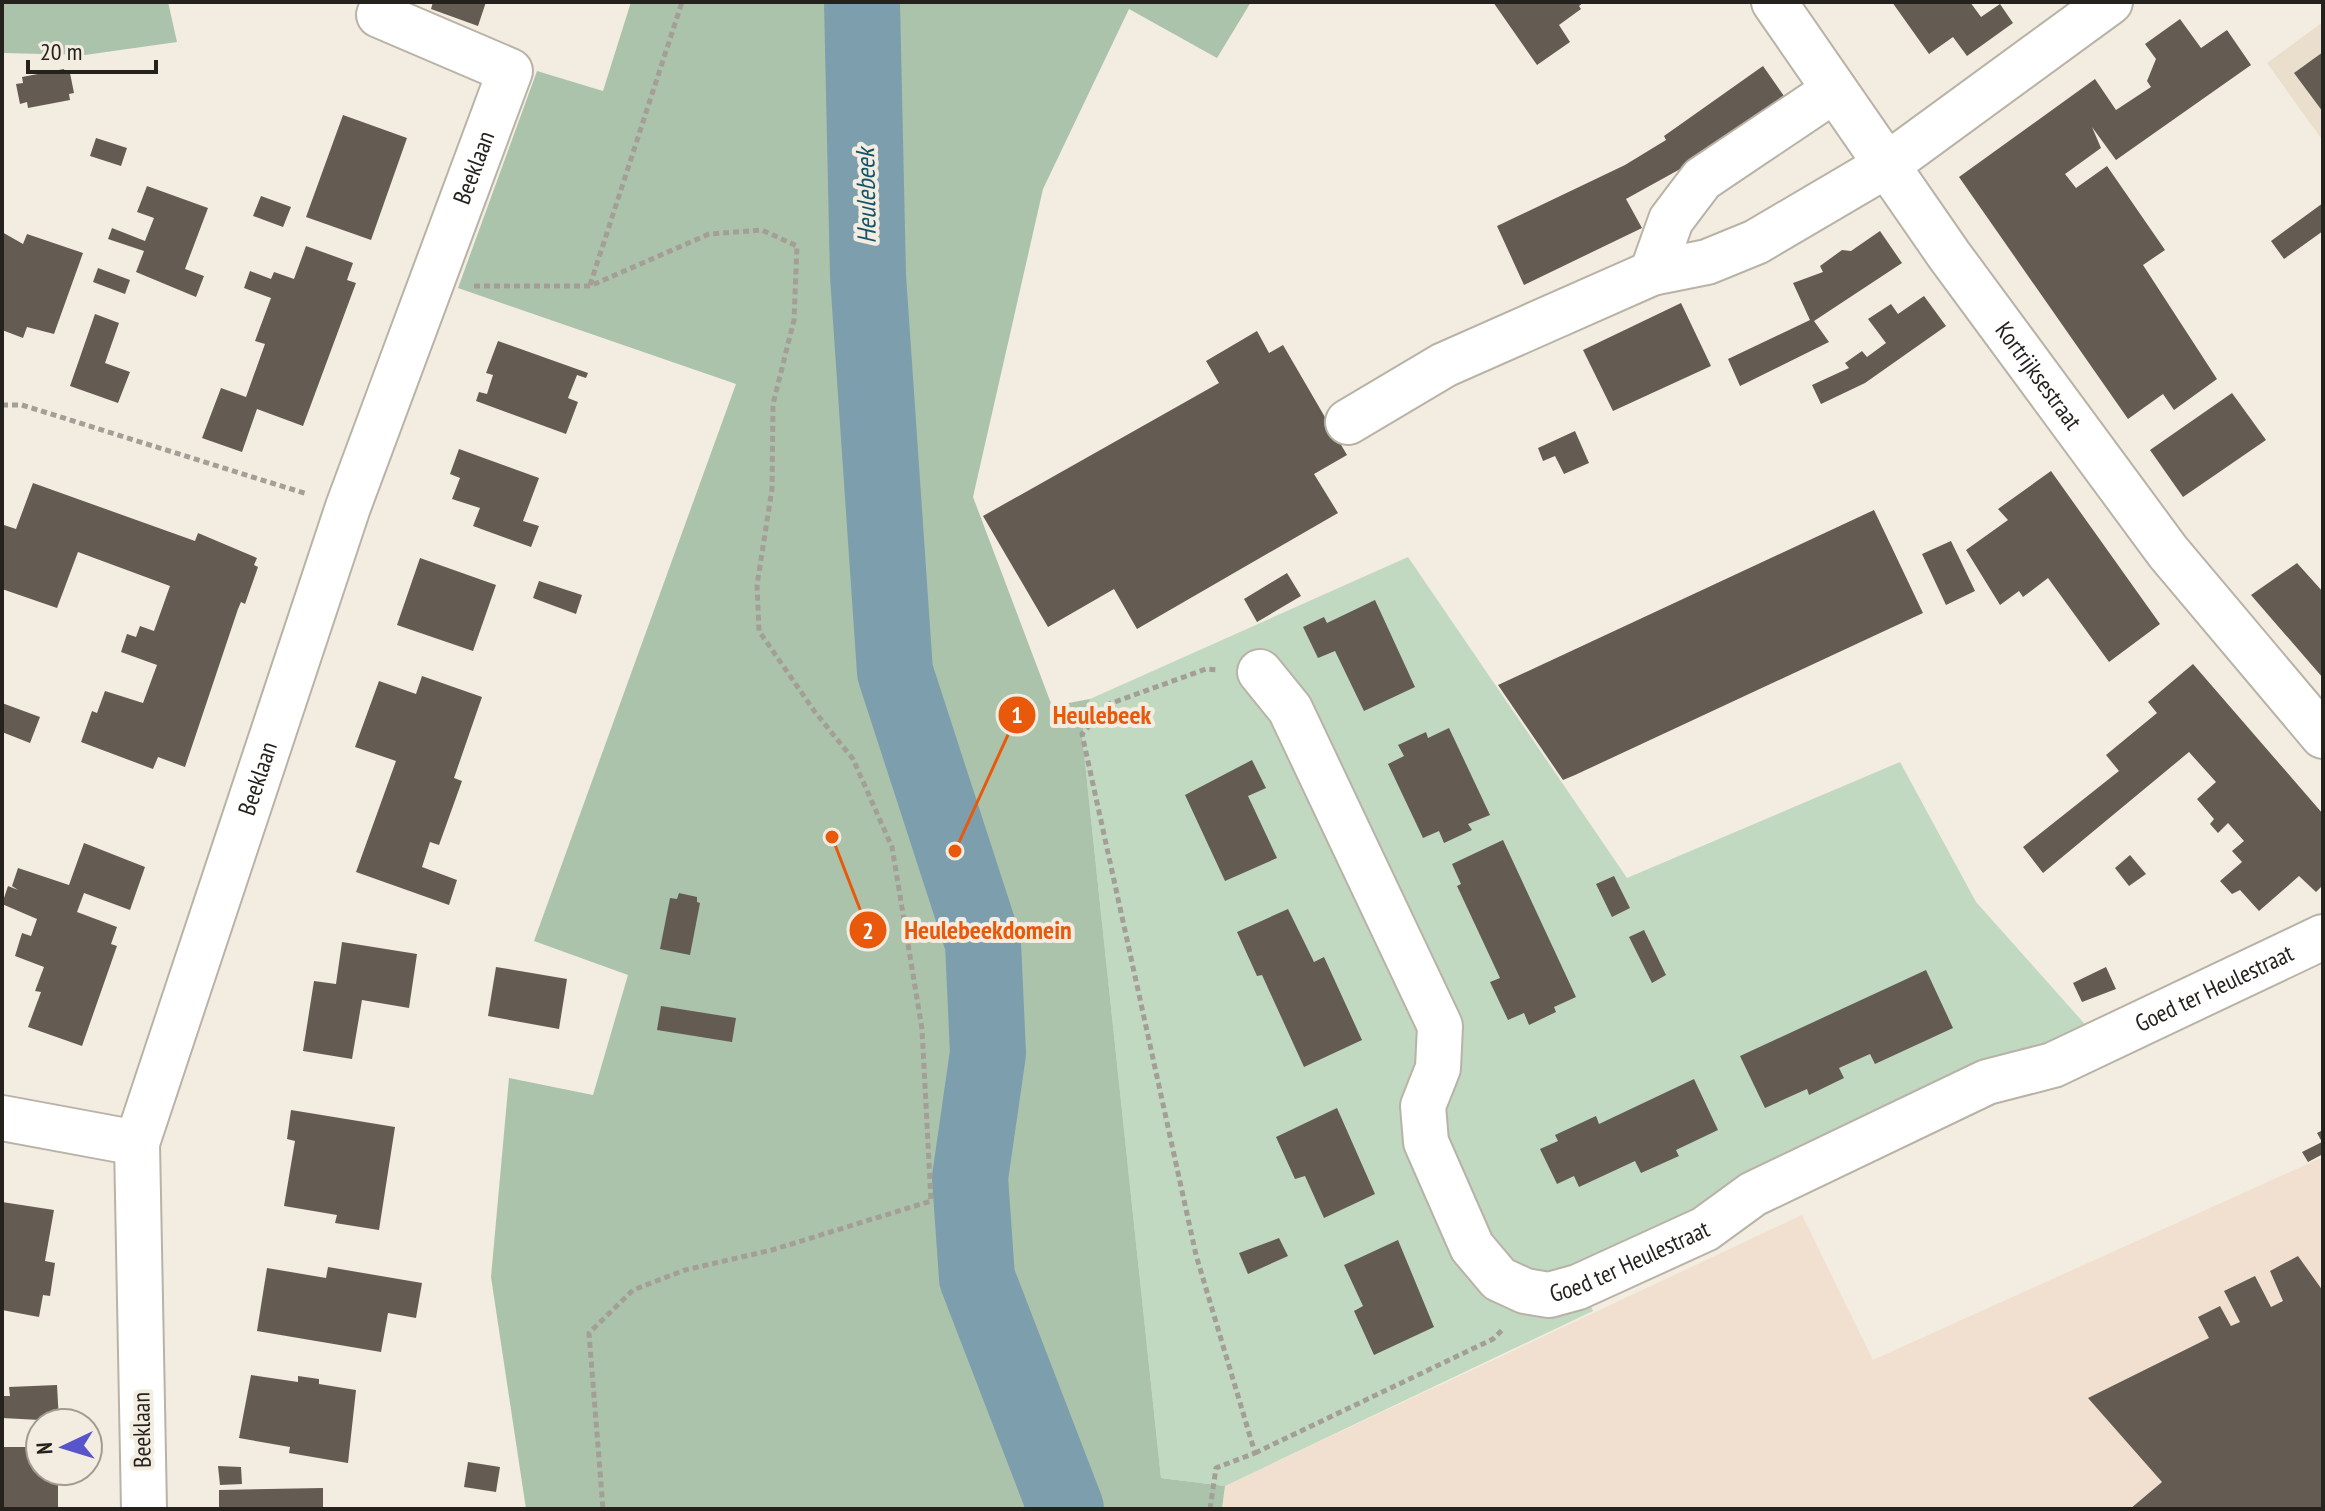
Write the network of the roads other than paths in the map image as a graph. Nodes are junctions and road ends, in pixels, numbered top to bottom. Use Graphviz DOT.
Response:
graph roads {
  1 [pos="384,2"];
  2 [pos="1774,2"];
  3 [pos="2110,2"];
  4 [pos="1833,91"];
  5 [pos="1887,165"];
  6 [pos="1652,273"];
  7 [pos="1348,422"];
  8 [pos="1260,672"];
  9 [pos="2323,736"];
  10 [pos="2323,937"];
  11 [pos="2,1118"];
  12 [pos="137,1143"];
  13 [pos="144,1509"];
  1 -- 12 [label="street, Beeklaan"];
  2 -- 4 [label="street, Kortrijksestraat"];
  3 -- 5 [label="street"];
  4 -- 5 [label="street, Kortrijksestraat"];
  4 -- 6 [label="street"];
  5 -- 6 [label="street"];
  5 -- 9 [label="street, Kortrijksestraat"];
  6 -- 7 [label="street"];
  8 -- 10 [label="street, Goed ter Heulestraat"];
  11 -- 12 [label="street"];
  12 -- 13 [label="street, Beeklaan"];
}
